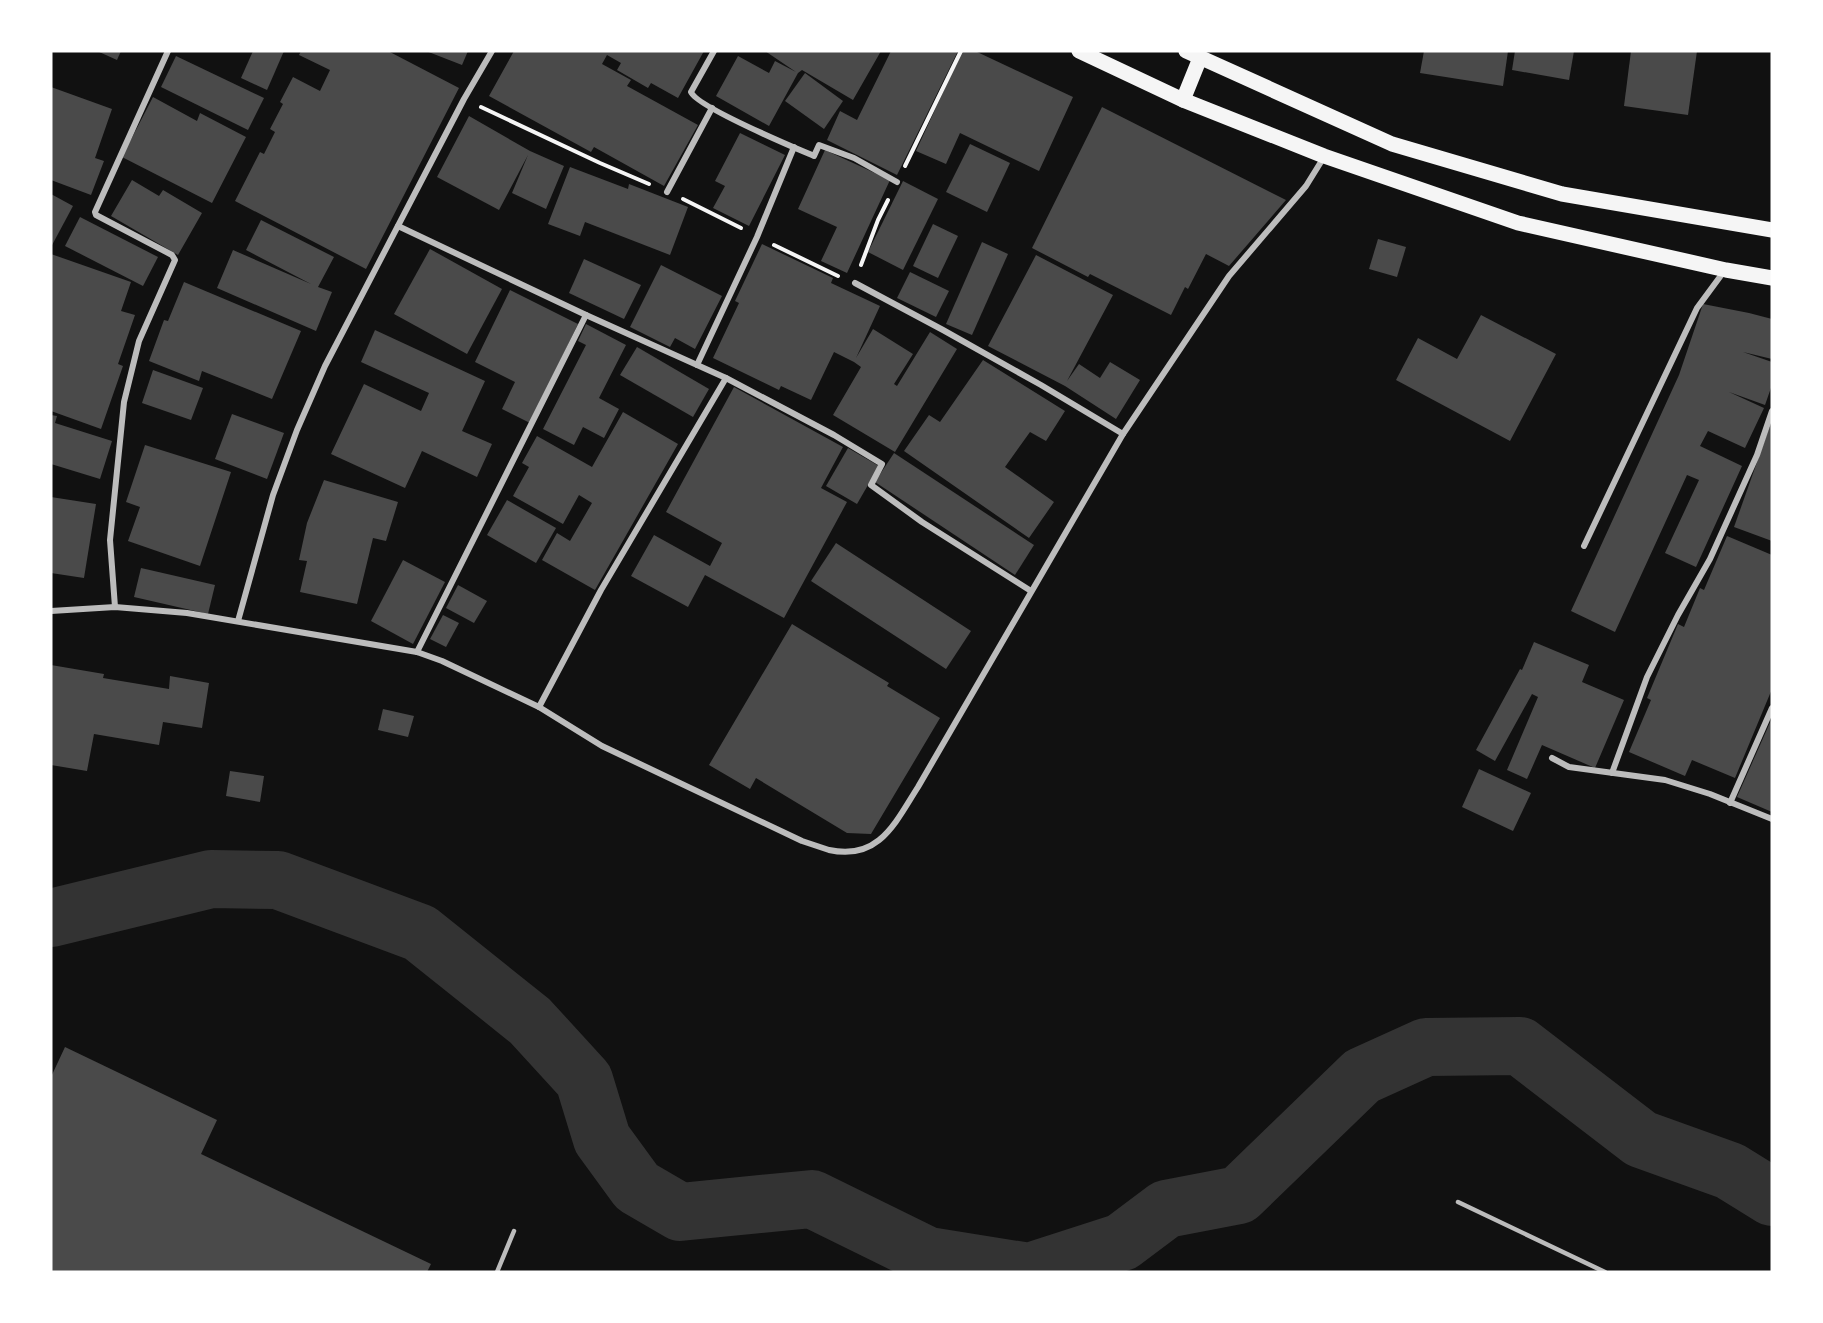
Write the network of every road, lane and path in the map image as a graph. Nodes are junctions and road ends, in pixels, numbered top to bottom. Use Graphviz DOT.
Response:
graph roads {
  1 [pos="168,51"];
  2 [pos="492,51"];
  3 [pos="714,51"];
  4 [pos="1080,51"];
  5 [pos="1186,51"];
  6 [pos="1200,58"];
  7 [pos="1183,100"];
  8 [pos="712,108"];
  9 [pos="794,147"];
  10 [pos="1324,156"];
  11 [pos="897,182"];
  12 [pos="667,192"];
  13 [pos="398,226"];
  14 [pos="1772,230"];
  15 [pos="1726,270"];
  16 [pos="1772,278"];
  17 [pos="855,283"];
  18 [pos="586,315"];
  19 [pos="697,365"];
  20 [pos="726,378"];
  21 [pos="1772,411"];
  22 [pos="1123,434"];
  23 [pos="1584,546"];
  24 [pos="1030,591"];
  25 [pos="115,607"];
  26 [pos="51,611"];
  27 [pos="238,621"];
  28 [pos="417,652"];
  29 [pos="538,707"];
  30 [pos="1772,708"];
  31 [pos="1552,758"];
  32 [pos="1612,773"];
  33 [pos="1730,803"];
  34 [pos="1772,819"];
  35 [pos="1458,1202"];
  36 [pos="514,1231"];
  37 [pos="497,1272"];
  38 [pos="1605,1272"];
  1 -- 25 [label="street"];
  2 -- 13 [label="street"];
  3 -- 8 [label="street"];
  4 -- 7 [label="main road"];
  5 -- 6 [label="main road"];
  6 -- 7 [label="main road"];
  6 -- 14 [label="main road"];
  7 -- 10 [label="main road"];
  8 -- 9 [label="street"];
  8 -- 12 [label="street"];
  9 -- 11 [label="street"];
  9 -- 19 [label="street"];
  10 -- 15 [label="main road"];
  10 -- 22 [label="street"];
  13 -- 18 [label="street"];
  13 -- 27 [label="street"];
  15 -- 16 [label="main road"];
  15 -- 23 [label="street"];
  17 -- 22 [label="street"];
  18 -- 19 [label="street"];
  18 -- 28 [label="street"];
  19 -- 20 [label="street"];
  20 -- 24 [label="street"];
  20 -- 29 [label="street"];
  21 -- 32 [label="street"];
  22 -- 24 [label="street"];
  24 -- 29 [label="street"];
  25 -- 26 [label="street"];
  25 -- 27 [label="street"];
  27 -- 28 [label="street"];
  28 -- 29 [label="street"];
  30 -- 33 [label="street"];
  31 -- 32 [label="street"];
  32 -- 33 [label="street"];
  33 -- 34 [label="street"];
  35 -- 38 [label="lane"];
  36 -- 37 [label="lane"];
}
